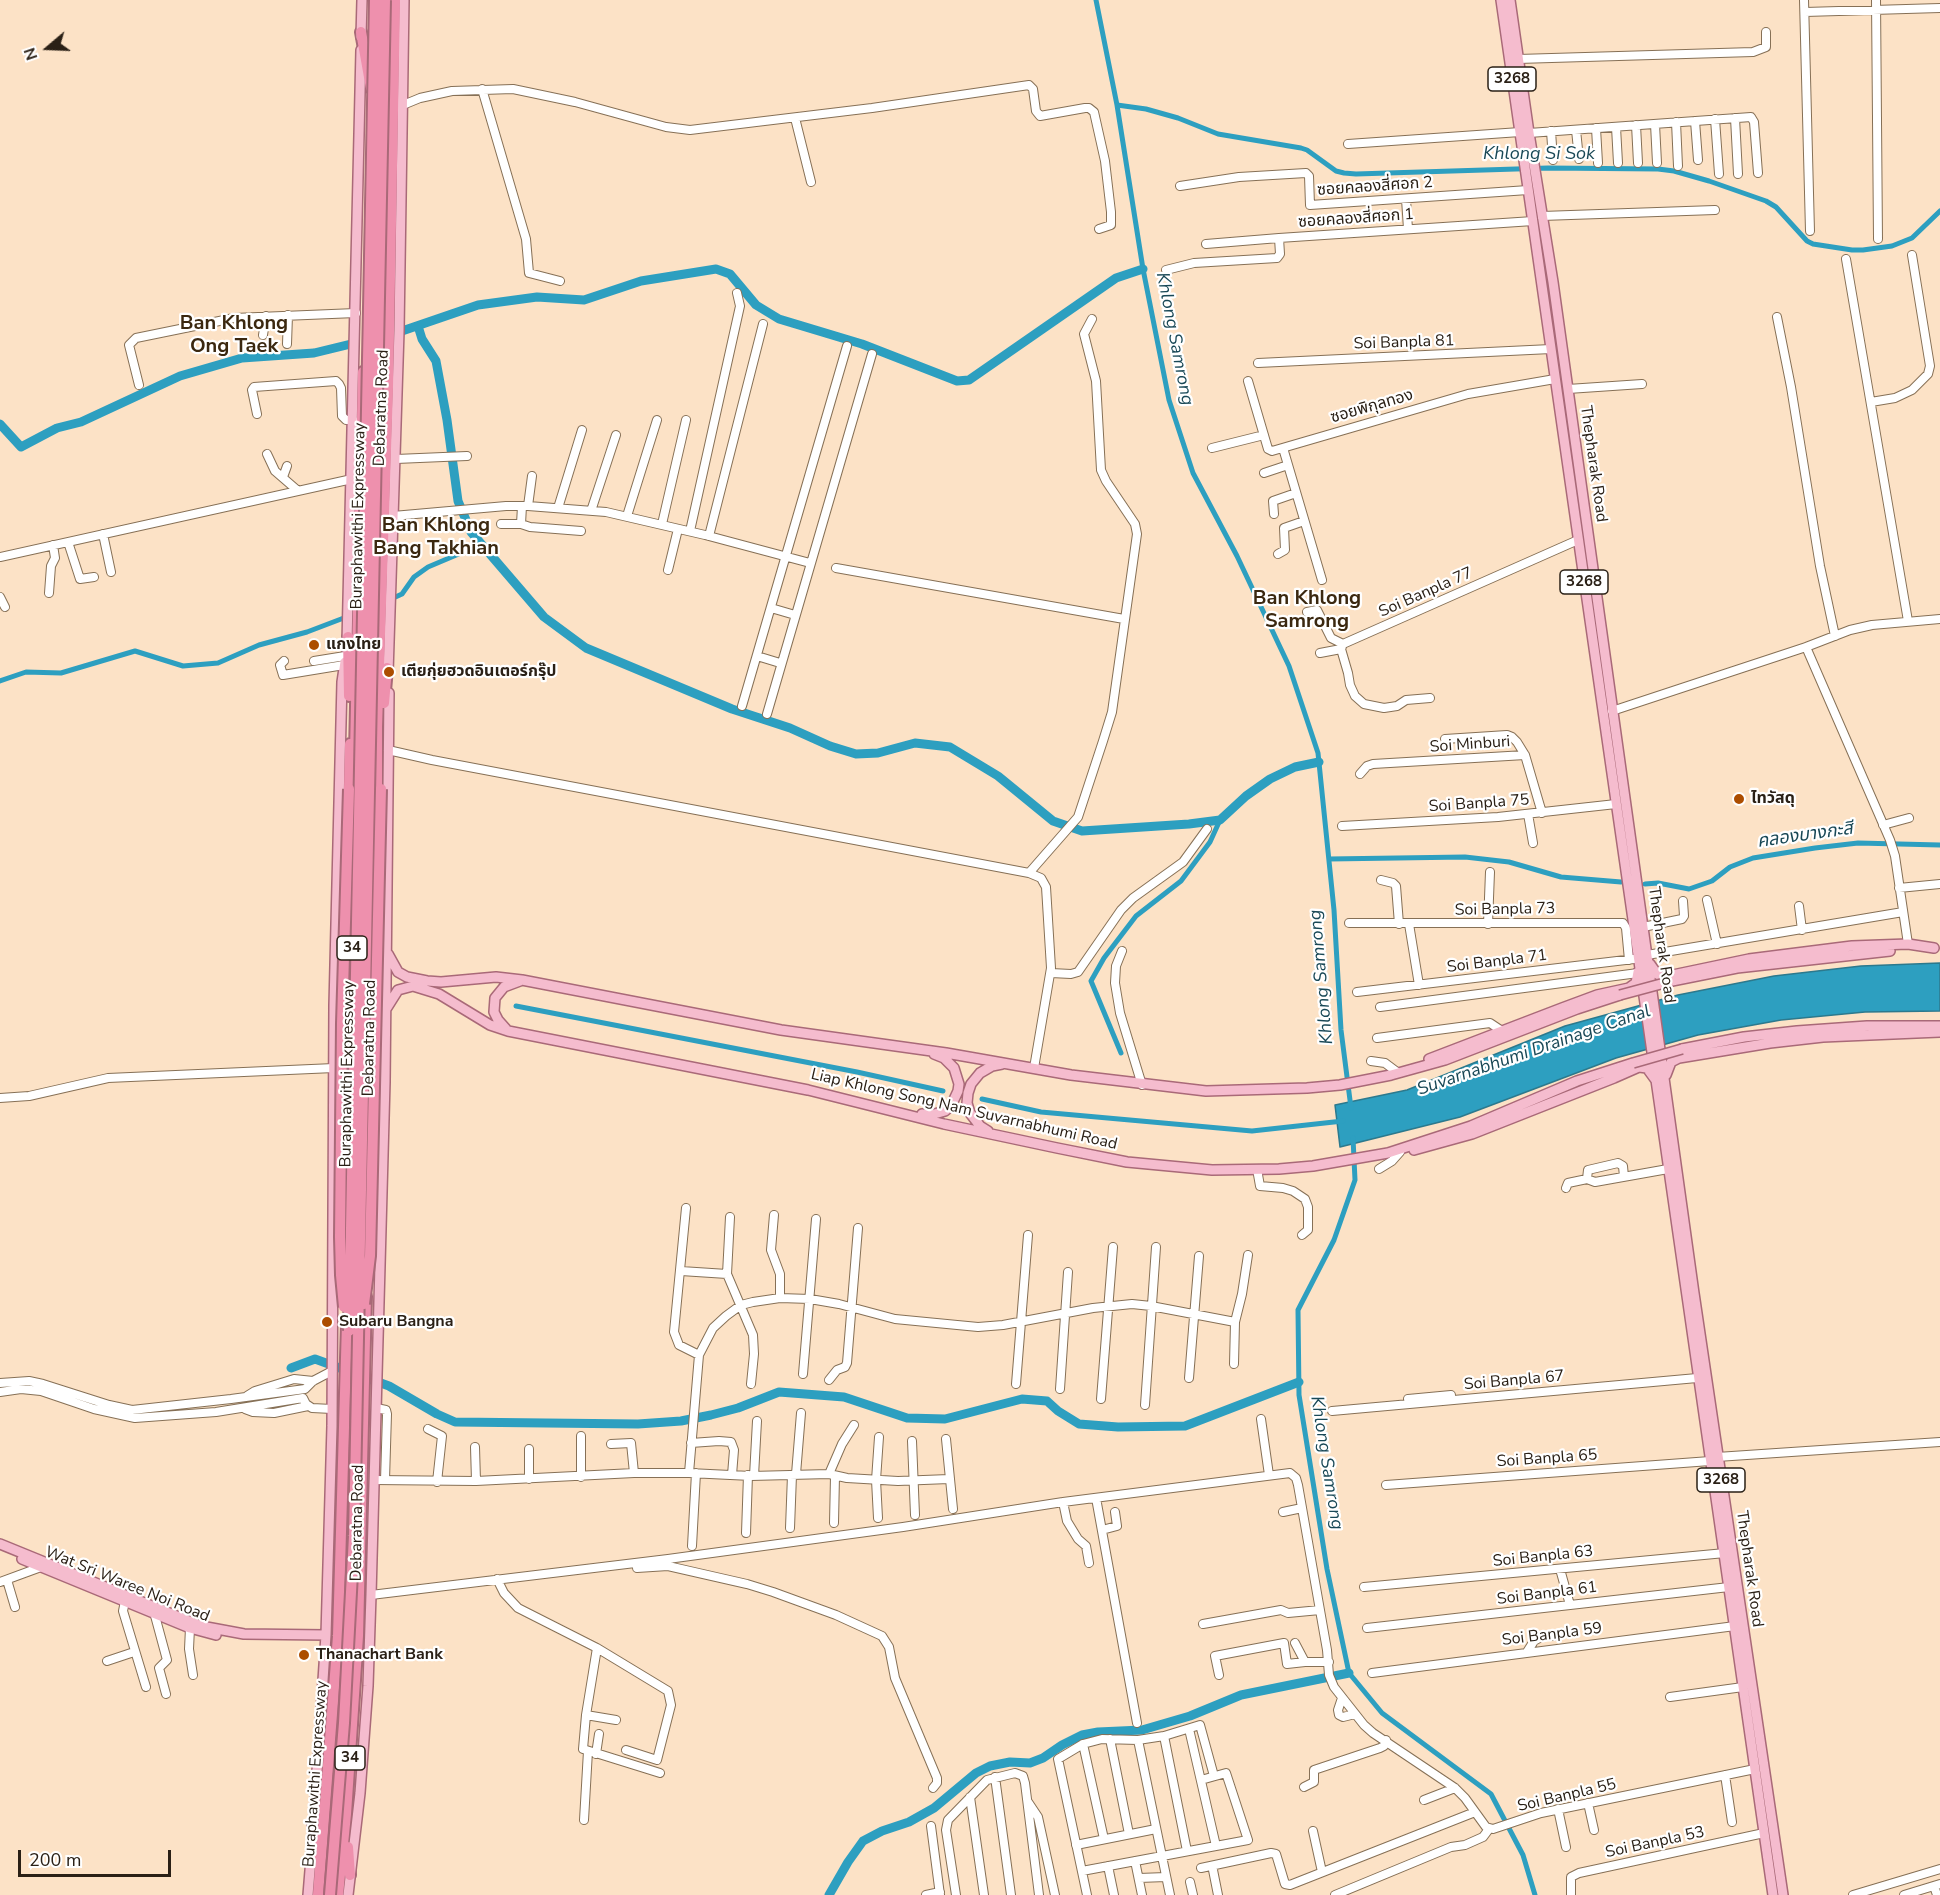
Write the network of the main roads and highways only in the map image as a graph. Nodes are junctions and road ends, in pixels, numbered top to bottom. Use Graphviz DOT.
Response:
graph roads {
  1 [pos="362,0"];
  2 [pos="373,0"];
  3 [pos="385,0"];
  4 [pos="395,0"];
  5 [pos="403,0"];
  6 [pos="1501,0"];
  7 [pos="1510,0"];
  8 [pos="361,32"];
  9 [pos="393,57"];
  10 [pos="370,89"];
  11 [pos="1524,133"];
  12 [pos="1537,219"];
  13 [pos="1577,496"];
  14 [pos="348,637"];
  15 [pos="387,668"];
  16 [pos="1937,949"];
  17 [pos="381,953"];
  18 [pos="352,954"];
  19 [pos="1640,962"];
  20 [pos="522,980"];
  21 [pos="385,1011"];
  22 [pos="1940,1026"];
  23 [pos="508,1031"];
  24 [pos="1940,1032"];
  25 [pos="924,1050"];
  26 [pos="1012,1063"];
  27 [pos="1391,1074"];
  28 [pos="1661,1080"];
  29 [pos="888,1109"];
  30 [pos="998,1136"];
  31 [pos="1393,1152"];
  32 [pos="347,1234"];
  33 [pos="333,1251"];
  34 [pos="353,1331"];
  35 [pos="1714,1459"];
  36 [pos="0,1544"];
  37 [pos="0,1550"];
  38 [pos="1733,1586"];
  39 [pos="244,1634"];
  40 [pos="326,1635"];
  41 [pos="346,1814"];
  42 [pos="313,1826"];
  43 [pos="350,1875"];
  44 [pos="320,1883"];
  45 [pos="1770,1894"];
  46 [pos="308,1895"];
  47 [pos="320,1895"];
  48 [pos="330,1895"];
  49 [pos="338,1895"];
  50 [pos="348,1895"];
  51 [pos="1783,1895"];
  1 -- 8 [label="main road, Debaratna Road / 34"];
  2 -- 10 [label="highway, Debaratna Road / 34"];
  2 -- 34 [label="highway, Buraphawithi Expressway, bridge"];
  3 -- 34 [label="highway, Buraphawithi Expressway, bridge"];
  4 -- 9 [label="highway, Debaratna Road / 34"];
  5 -- 9 [label="highway"];
  5 -- 15 [label="main road, Debaratna Road / 34"];
  6 -- 11 [label="main road, Thepharak Road / 3268"];
  7 -- 11 [label="main road, Thepharak Road / 3268"];
  8 -- 10 [label="highway"];
  8 -- 14 [label="main road, Debaratna Road / 34"];
  9 -- 17 [label="highway, Debaratna Road / 34"];
  10 -- 18 [label="highway, Debaratna Road / 34"];
  11 -- 12 [label="main road, Thepharak Road / 3268"];
  12 -- 13 [label="main road, Thepharak Road / 3268"];
  12 -- 13 [label="main road, Thepharak Road / 3268"];
  13 -- 19 [label="main road, Thepharak Road / 3268"];
  13 -- 19 [label="main road, Thepharak Road / 3268"];
  14 -- 33 [label="main road, Debaratna Road / 34"];
  14 -- 34 [label="highway, bridge"];
  15 -- 17 [label="main road, Debaratna Road / 34"];
  15 -- 34 [label="highway, bridge"];
  16 -- 19 [label="main road"];
  16 -- 27 [label="main road, bridge"];
  17 -- 18 [label="highway"];
  17 -- 20 [label="main road"];
  17 -- 21 [label="main road, Debaratna Road / 34"];
  17 -- 41 [label="highway, Debaratna Road / 34"];
  18 -- 32 [label="highway, Debaratna Road / 34"];
  19 -- 27 [label="main road"];
  19 -- 28 [label="main road, Thepharak Road / 3268, bridge"];
  20 -- 23 [label="main road"];
  20 -- 25 [label="main road"];
  21 -- 23 [label="main road, Liap Khlong Song Nam Suvarnabhumi Road"];
  21 -- 43 [label="main road, Debaratna Road / 34"];
  22 -- 31 [label="main road, Liap Khlong Song Nam Suvarnabhumi Road, bridge"];
  23 -- 29 [label="main road, Liap Khlong Song Nam Suvarnabhumi Road"];
  24 -- 28 [label="main road"];
  25 -- 26 [label="main road"];
  25 -- 29 [label="main road"];
  26 -- 27 [label="main road"];
  26 -- 30 [label="main road"];
  28 -- 31 [label="main road"];
  28 -- 35 [label="main road, Thepharak Road / 3268"];
  28 -- 35 [label="main road, Thepharak Road / 3268"];
  29 -- 30 [label="main road, Liap Khlong Song Nam Suvarnabhumi Road"];
  30 -- 31 [label="main road, Liap Khlong Song Nam Suvarnabhumi Road"];
  32 -- 33 [label="main road"];
  32 -- 44 [label="highway, Debaratna Road / 34"];
  33 -- 40 [label="main road, Debaratna Road / 34"];
  34 -- 47 [label="highway, Buraphawithi Expressway"];
  34 -- 48 [label="highway, Buraphawithi Expressway, bridge"];
  35 -- 38 [label="main road, Thepharak Road / 3268"];
  35 -- 38 [label="main road, Thepharak Road / 3268"];
  36 -- 39 [label="main road, Wat Sri Waree Noi Road"];
  37 -- 39 [label="main road, Wat Sri Waree Noi Road"];
  38 -- 45 [label="main road, Thepharak Road / 3268"];
  38 -- 51 [label="main road, Thepharak Road / 3268"];
  39 -- 40 [label="main road, Wat Sri Waree Noi Road"];
  40 -- 42 [label="main road, Debaratna Road / 34"];
  41 -- 43 [label="highway"];
  41 -- 49 [label="highway, Debaratna Road / 34"];
  42 -- 44 [label="highway"];
  42 -- 46 [label="main road, Debaratna Road / 34"];
  43 -- 50 [label="main road, Debaratna Road / 34"];
  44 -- 47 [label="highway, Debaratna Road / 34"];
}
